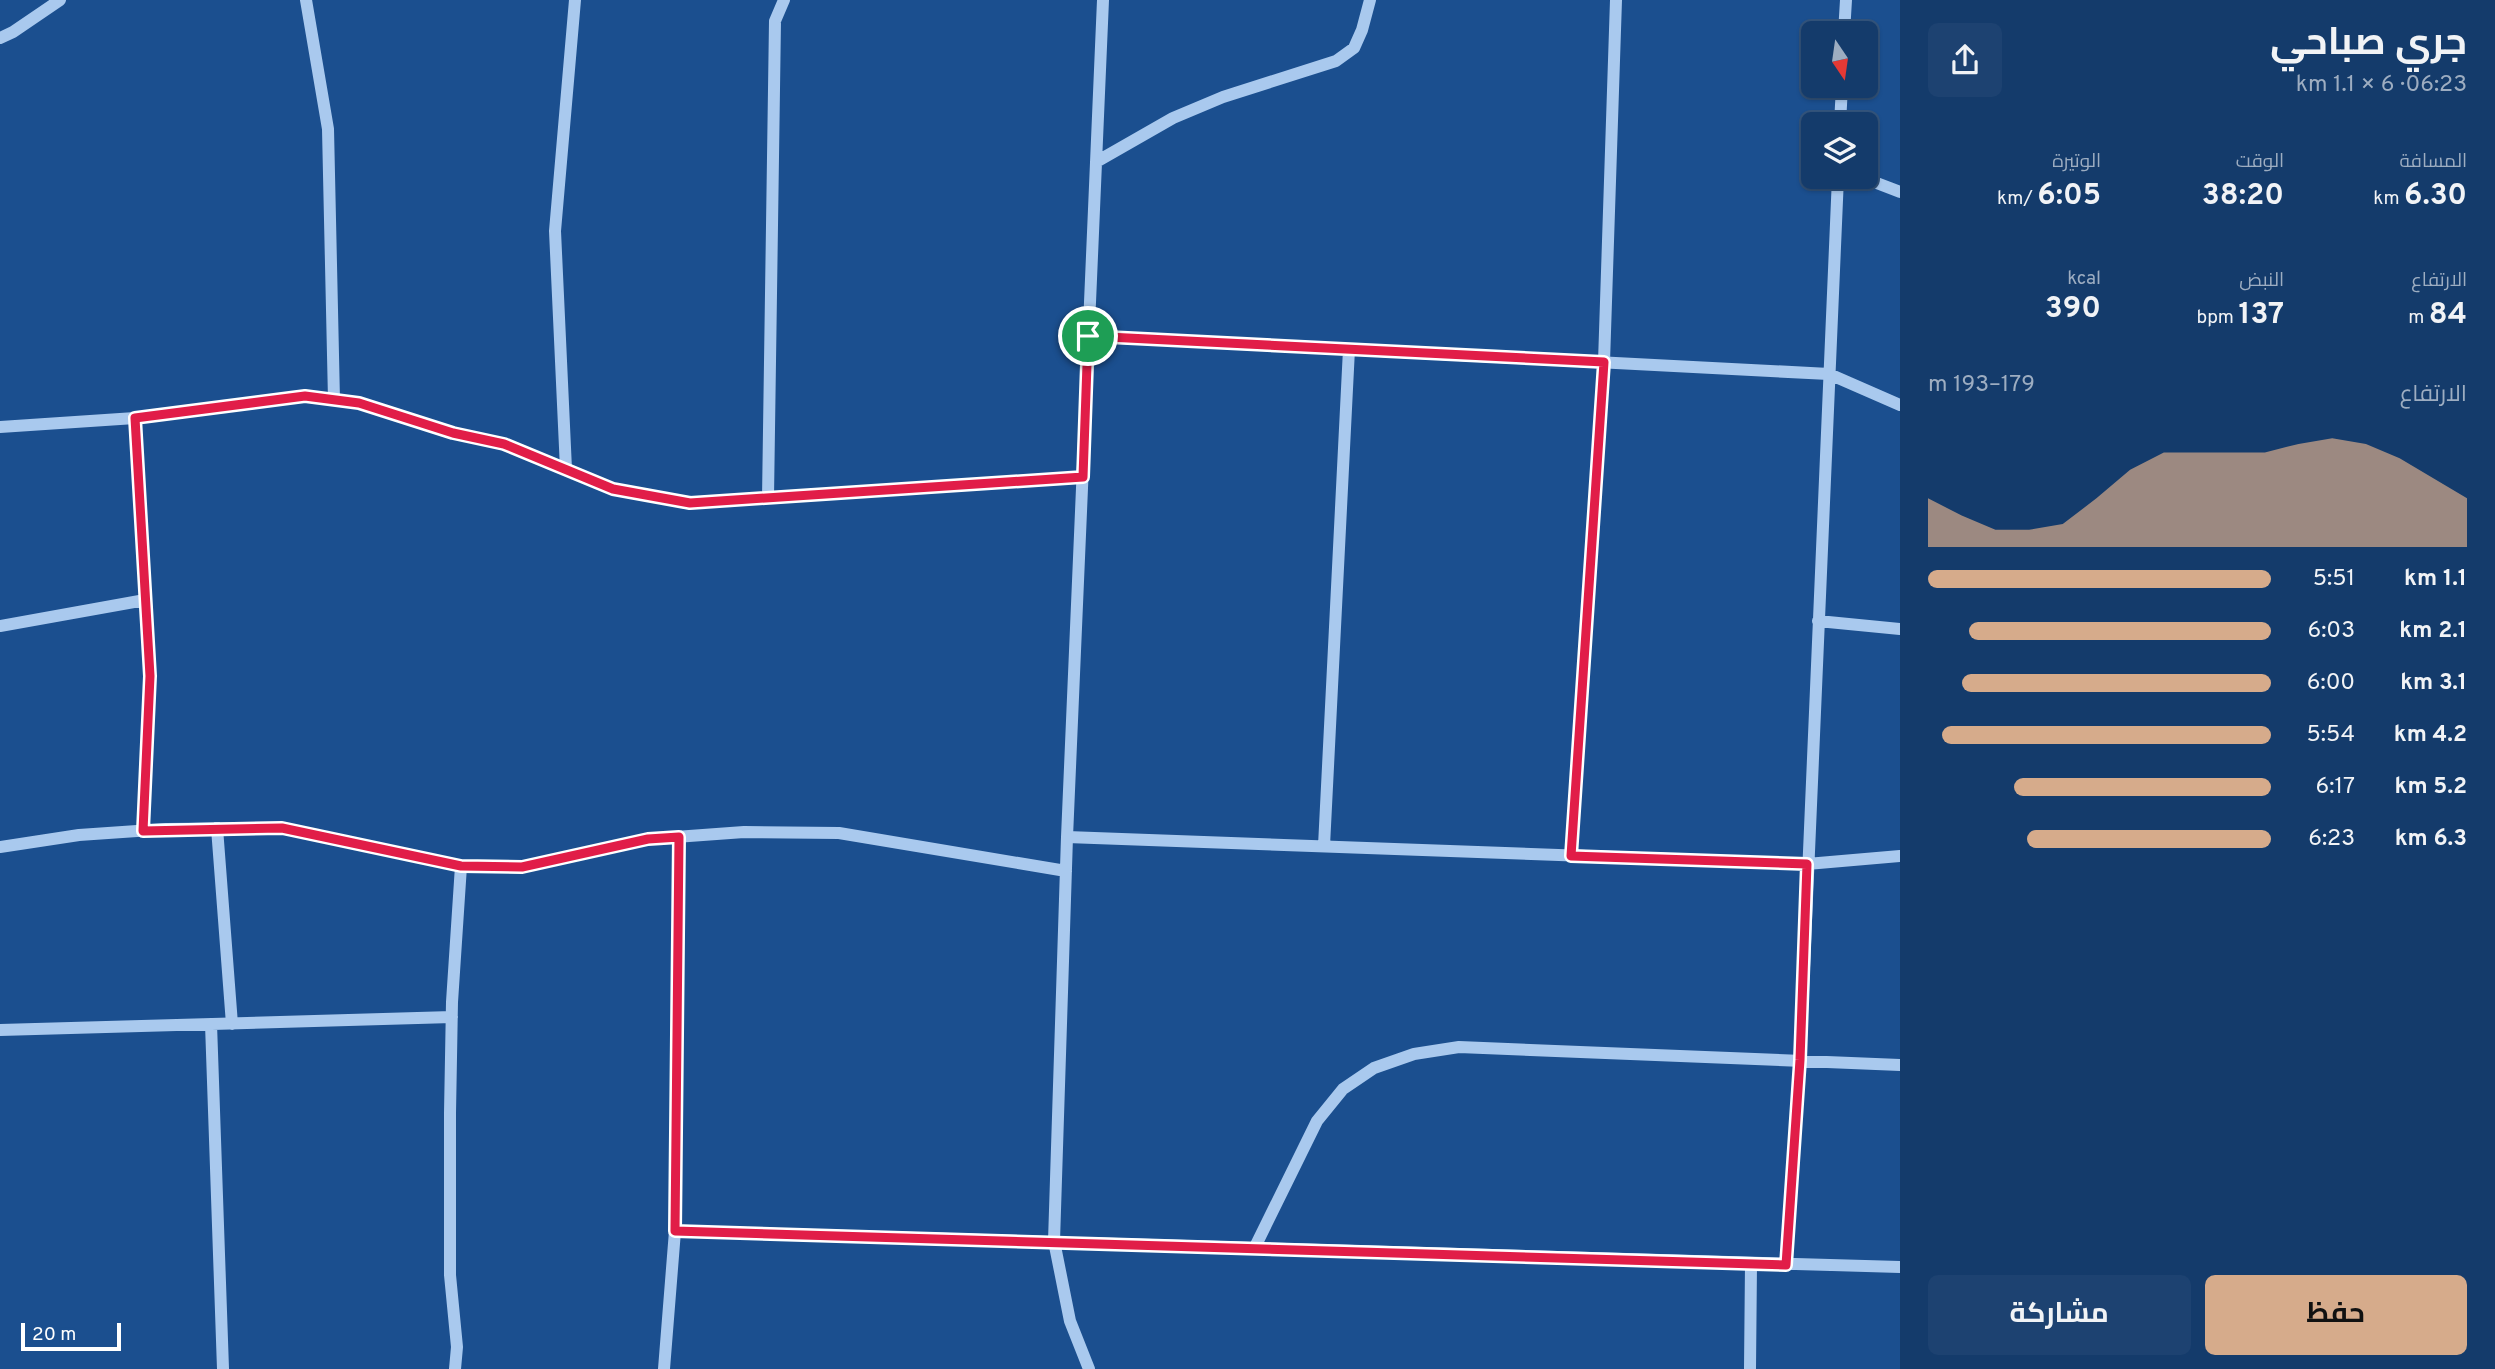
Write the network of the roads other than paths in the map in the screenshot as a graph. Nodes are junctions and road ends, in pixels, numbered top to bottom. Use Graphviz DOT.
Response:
graph roads {
  1 [pos="61,0"];
  2 [pos="306,0"];
  3 [pos="575,0"];
  4 [pos="783,0"];
  5 [pos="1103,0"];
  6 [pos="1370,0"];
  7 [pos="1616,0"];
  8 [pos="1846,0"];
  9 [pos="1845,21"];
  10 [pos="0,38"];
  11 [pos="1096,162"];
  12 [pos="1878,184"];
  13 [pos="1837,189"];
  14 [pos="1900,192"];
  15 [pos="1088,336"];
  16 [pos="1349,349"];
  17 [pos="1604,362"];
  18 [pos="1829,374"];
  19 [pos="334,400"];
  20 [pos="1900,405"];
  21 [pos="135,418"];
  22 [pos="0,426"];
  23 [pos="566,469"];
  24 [pos="1083,477"];
  25 [pos="768,498"];
  26 [pos="145,600"];
  27 [pos="1818,621"];
  28 [pos="0,626"];
  29 [pos="1900,629"];
  30 [pos="218,828"];
  31 [pos="143,831"];
  32 [pos="679,837"];
  33 [pos="1067,837"];
  34 [pos="1324,846"];
  35 [pos="0,847"];
  36 [pos="1571,856"];
  37 [pos="1900,856"];
  38 [pos="1807,864"];
  39 [pos="461,866"];
  40 [pos="1066,870"];
  41 [pos="452,1017"];
  42 [pos="211,1024"];
  43 [pos="232,1024"];
  44 [pos="0,1030"];
  45 [pos="1800,1060"];
  46 [pos="1900,1065"];
  47 [pos="675,1231"];
  48 [pos="1054,1241"];
  49 [pos="1255,1247"];
  50 [pos="1751,1264"];
  51 [pos="1786,1265"];
  52 [pos="1900,1267"];
  53 [pos="223,1369"];
  54 [pos="455,1369"];
  55 [pos="664,1369"];
  56 [pos="1089,1369"];
  57 [pos="1751,1369"];
  1 -- 10 [label="street"];
  2 -- 19 [label="street"];
  3 -- 23 [label="street"];
  4 -- 25 [label="street"];
  5 -- 11 [label="street"];
  6 -- 11 [label="street"];
  7 -- 17 [label="street"];
  8 -- 9 [label="street"];
  11 -- 15 [label="street"];
  12 -- 14 [label="street"];
  13 -- 18 [label="street"];
  15 -- 16 [label="street"];
  15 -- 24 [label="street"];
  16 -- 17 [label="street"];
  16 -- 34 [label="street"];
  17 -- 18 [label="street"];
  17 -- 36 [label="street"];
  18 -- 20 [label="street"];
  18 -- 27 [label="street"];
  19 -- 21 [label="street"];
  19 -- 23 [label="street"];
  21 -- 22 [label="street"];
  21 -- 26 [label="street"];
  23 -- 25 [label="street"];
  24 -- 25 [label="street"];
  24 -- 33 [label="street"];
  26 -- 28 [label="street"];
  26 -- 31 [label="street"];
  27 -- 29 [label="street"];
  27 -- 38 [label="street"];
  30 -- 31 [label="street"];
  30 -- 39 [label="street"];
  30 -- 43 [label="street"];
  31 -- 35 [label="street"];
  32 -- 39 [label="street"];
  32 -- 40 [label="street"];
  32 -- 47 [label="street"];
  33 -- 34 [label="street"];
  33 -- 40 [label="street"];
  34 -- 36 [label="street"];
  36 -- 38 [label="street"];
  37 -- 38 [label="street"];
  38 -- 45 [label="street"];
  39 -- 41 [label="street"];
  40 -- 48 [label="street"];
  41 -- 43 [label="street"];
  41 -- 54 [label="street"];
  42 -- 43 [label="street"];
  42 -- 44 [label="street"];
  42 -- 53 [label="street"];
  45 -- 46 [label="street"];
  45 -- 49 [label="street"];
  45 -- 51 [label="street"];
  47 -- 48 [label="street"];
  47 -- 55 [label="street"];
  48 -- 49 [label="street"];
  48 -- 56 [label="street"];
  49 -- 50 [label="street"];
  50 -- 51 [label="street"];
  50 -- 57 [label="street"];
  51 -- 52 [label="street"];
}
